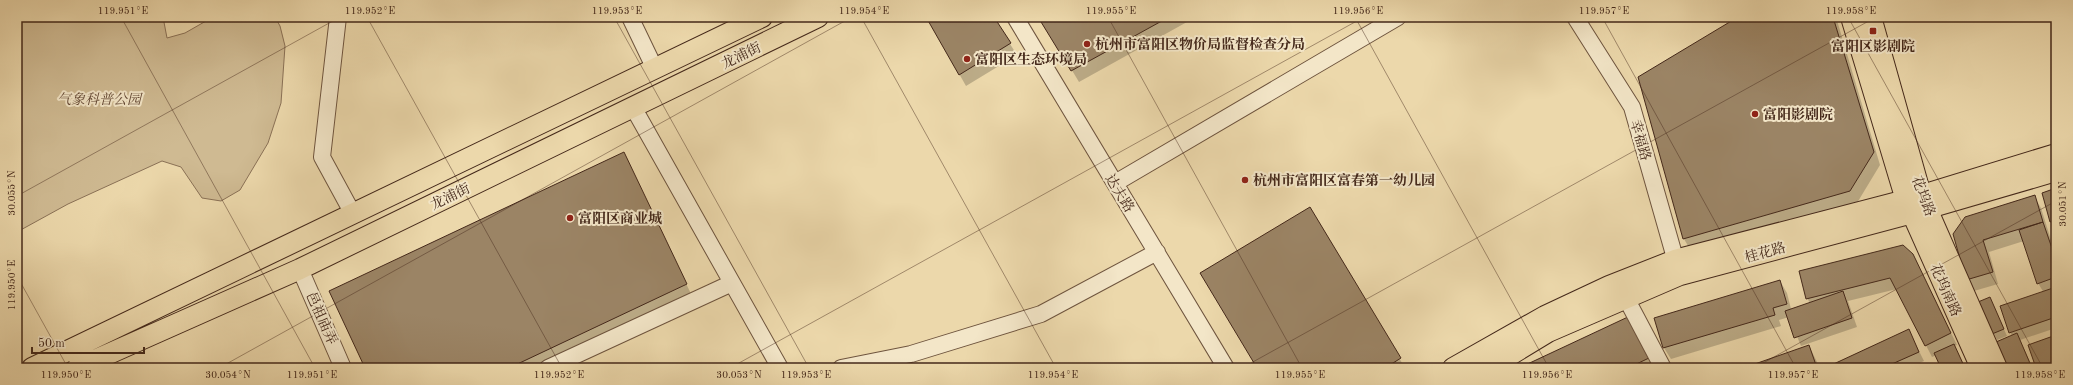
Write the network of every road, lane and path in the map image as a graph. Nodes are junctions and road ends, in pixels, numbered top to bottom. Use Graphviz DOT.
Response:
graph roads {
  1 [pos="338,17"];
  2 [pos="630,17"];
  3 [pos="762,17"];
  4 [pos="818,17"];
  5 [pos="1014,17"];
  6 [pos="1027,17"];
  7 [pos="1398,17"];
  8 [pos="1575,17"];
  9 [pos="1852,17"];
  10 [pos="1871,17"];
  11 [pos="654,69"];
  12 [pos="633,107"];
  13 [pos="2056,154"];
  14 [pos="2056,171"];
  15 [pos="1122,179"];
  16 [pos="1917,204"];
  17 [pos="353,214"];
  18 [pos="1157,252"];
  19 [pos="1677,268"];
  20 [pos="300,269"];
  21 [pos="732,283"];
  22 [pos="1626,298"];
  23 [pos="56,357"];
  24 [pos="17,362"];
  25 [pos="32,368"];
  26 [pos="78,368"];
  27 [pos="343,368"];
  28 [pos="548,368"];
  29 [pos="780,368"];
  30 [pos="841,368"];
  31 [pos="1226,368"];
  32 [pos="1238,368"];
  33 [pos="1453,368"];
  34 [pos="1489,368"];
  35 [pos="1663,368"];
  36 [pos="1981,368"];
  37 [pos="1997,368"];
  1 -- 17 [label="street"];
  2 -- 11 [label="street"];
  3 -- 11 [label="main road, 龙浦街"];
  4 -- 12 [label="main road, 龙浦街"];
  5 -- 18 [label="street, 达夫路"];
  6 -- 15 [label="street, 达夫路"];
  7 -- 15 [label="street"];
  8 -- 19 [label="street, 幸福路"];
  9 -- 16 [label="main road, 花坞路"];
  10 -- 16 [label="main road, 花坞路"];
  11 -- 17 [label="main road, 龙浦街"];
  12 -- 20 [label="main road, 龙浦街"];
  12 -- 21 [label="street"];
  13 -- 16 [label="main road"];
  14 -- 16 [label="main road, 桂花路"];
  15 -- 32 [label="street, 达夫路"];
  16 -- 19 [label="main road, 桂花路"];
  16 -- 36 [label="main road, 花坞南路"];
  16 -- 37 [label="main road, 花坞路"];
  17 -- 23 [label="main road, 龙浦街"];
  18 -- 30 [label="street"];
  18 -- 31 [label="street, 达夫路"];
  19 -- 22 [label="main road, 桂花路"];
  19 -- 33 [label="main road"];
  20 -- 26 [label="main road, 龙浦街"];
  20 -- 27 [label="street, 邑祖庙弄"];
  21 -- 28 [label="street"];
  21 -- 29 [label="street"];
  22 -- 34 [label="main road, 桂花路"];
  22 -- 35 [label="street"];
  23 -- 24 [label="main road"];
  23 -- 25 [label="main road, 龙浦街"];
}
